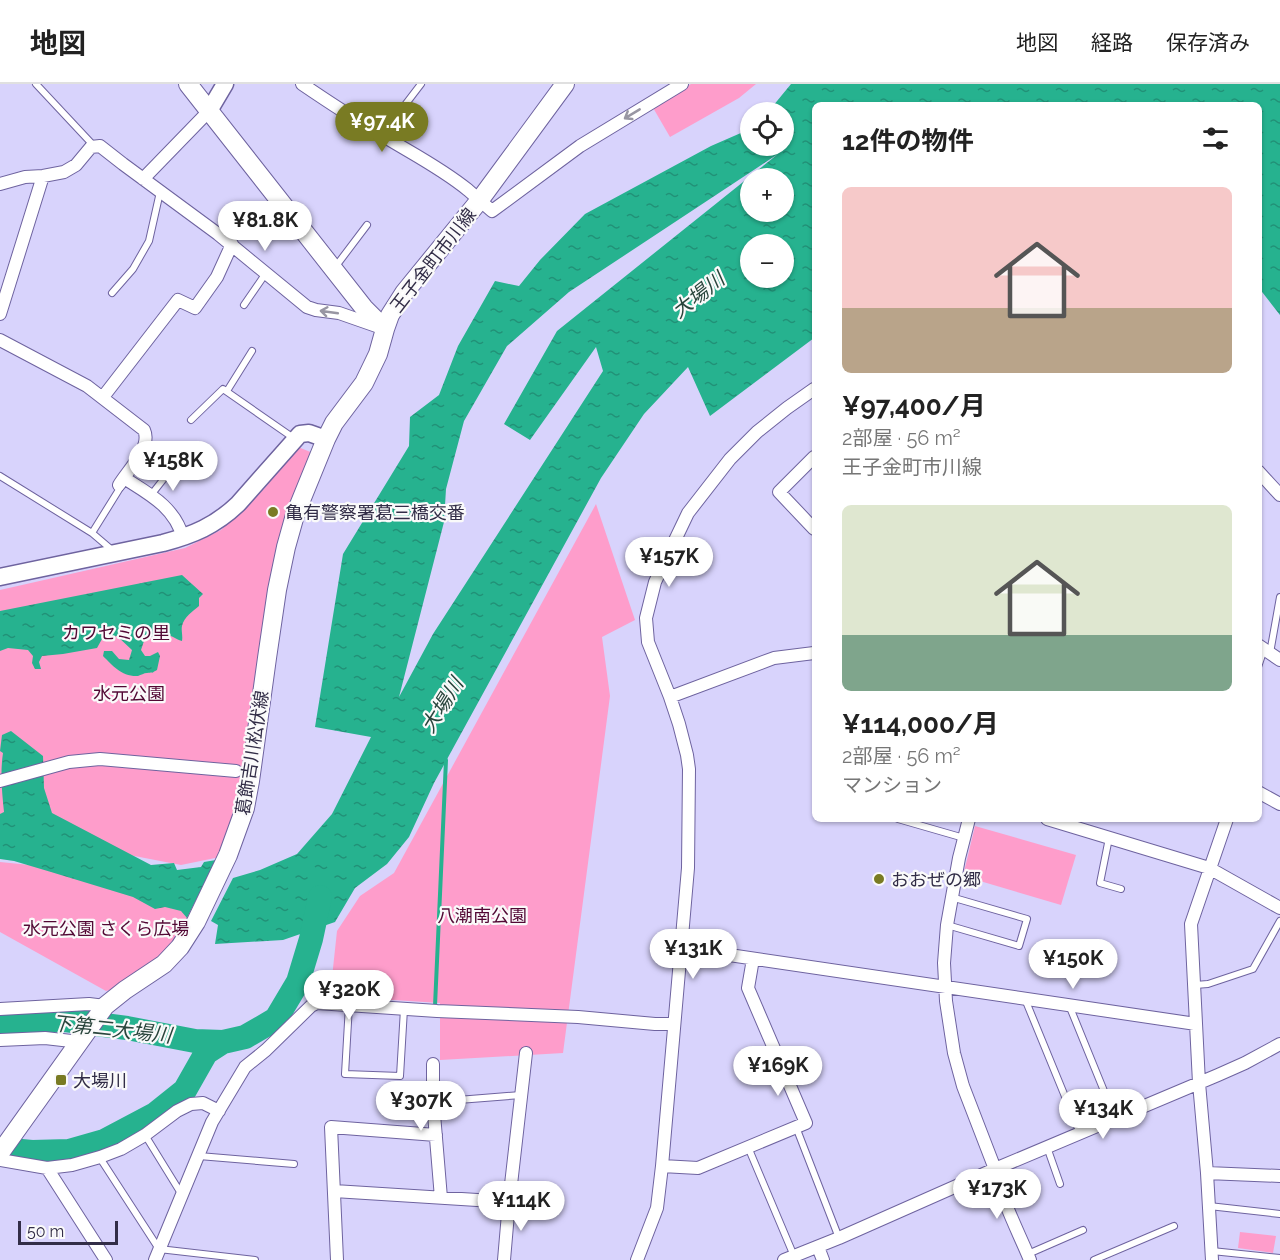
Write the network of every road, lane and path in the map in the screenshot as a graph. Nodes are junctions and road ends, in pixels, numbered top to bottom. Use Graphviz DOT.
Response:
graph roads {
  1 [pos="36,84"];
  2 [pos="188,84"];
  3 [pos="225,84"];
  4 [pos="302,84"];
  5 [pos="421,84"];
  6 [pos="565,84"];
  7 [pos="682,84"];
  8 [pos="208,111"];
  9 [pos="381,135"];
  10 [pos="94,147"];
  11 [pos="43,176"];
  12 [pos="143,179"];
  13 [pos="0,184"];
  14 [pos="160,191"];
  15 [pos="479,201"];
  16 [pos="367,225"];
  17 [pos="232,244"];
  18 [pos="333,269"];
  19 [pos="266,272"];
  20 [pos="112,292"];
  21 [pos="3,295"];
  22 [pos="244,305"];
  23 [pos="0,314"];
  24 [pos="384,329"];
  25 [pos="0,340"];
  26 [pos="252,351"];
  27 [pos="812,390"];
  28 [pos="227,392"];
  29 [pos="103,397"];
  30 [pos="191,420"];
  31 [pos="295,439"];
  32 [pos="326,439"];
  33 [pos="812,459"];
  34 [pos="177,462"];
  35 [pos="1262,475"];
  36 [pos="0,476"];
  37 [pos="121,482"];
  38 [pos="150,495"];
  39 [pos="1280,495"];
  40 [pos="812,527"];
  41 [pos="92,533"];
  42 [pos="183,538"];
  43 [pos="116,553"];
  44 [pos="0,577"];
  45 [pos="1280,597"];
  46 [pos="1268,652"];
  47 [pos="812,653"];
  48 [pos="670,697"];
  49 [pos="236,771"];
  50 [pos="0,781"];
  51 [pos="1262,794"];
  52 [pos="1280,804"];
  53 [pos="909,822"];
  54 [pos="968,822"];
  55 [pos="1057,822"];
  56 [pos="1226,822"];
  57 [pos="965,838"];
  58 [pos="1109,838"];
  59 [pos="1209,868"];
  60 [pos="1121,889"];
  61 [pos="951,897"];
  62 [pos="1280,908"];
  63 [pos="1280,921"];
  64 [pos="947,925"];
  65 [pos="682,948"];
  66 [pos="753,959"];
  67 [pos="1195,985"];
  68 [pos="945,986"];
  69 [pos="1024,998"];
  70 [pos="349,1005"];
  71 [pos="1069,1005"];
  72 [pos="0,1009"];
  73 [pos="404,1009"];
  74 [pos="101,1011"];
  75 [pos="674,1024"];
  76 [pos="1196,1024"];
  77 [pos="0,1040"];
  78 [pos="80,1041"];
  79 [pos="1280,1044"];
  80 [pos="526,1053"];
  81 [pos="433,1064"];
  82 [pos="1199,1083"];
  83 [pos="521,1095"];
  84 [pos="433,1102"];
  85 [pos="219,1111"];
  86 [pos="1115,1119"];
  87 [pos="796,1127"];
  88 [pos="1080,1133"];
  89 [pos="145,1135"];
  90 [pos="436,1135"];
  91 [pos="3,1145"];
  92 [pos="748,1147"];
  93 [pos="1047,1147"];
  94 [pos="199,1156"];
  95 [pos="100,1157"];
  96 [pos="0,1160"];
  97 [pos="294,1164"];
  98 [pos="662,1167"];
  99 [pos="47,1168"];
  100 [pos="995,1169"];
  101 [pos="1207,1173"];
  102 [pos="1280,1176"];
  103 [pos="1060,1184"];
  104 [pos="334,1191"];
  105 [pos="182,1195"];
  106 [pos="441,1198"];
  107 [pos="509,1203"];
  108 [pos="1209,1206"];
  109 [pos="1280,1214"];
  110 [pos="1174,1226"];
  111 [pos="1083,1230"];
  112 [pos="839,1238"];
  113 [pos="818,1247"];
  114 [pos="157,1255"];
  115 [pos="1212,1255"];
  116 [pos="1029,1257"];
  117 [pos="789,1258"];
  118 [pos="1280,1258"];
  119 [pos="106,1260"];
  120 [pos="255,1260"];
  121 [pos="337,1260"];
  122 [pos="504,1260"];
  123 [pos="637,1260"];
  124 [pos="824,1260"];
  125 [pos="1094,1260"];
  1 -- 10 [label="lane"];
  2 -- 8 [label="main road, 王子金町市川線"];
  3 -- 8 [label="street"];
  4 -- 9 [label="street"];
  5 -- 9 [label="lane"];
  6 -- 15 [label="main road, 王子金町市川線"];
  7 -- 15 [label="street, one-way"];
  8 -- 12 [label="street"];
  8 -- 18 [label="main road, 王子金町市川線"];
  9 -- 15 [label="street"];
  10 -- 11 [label="street"];
  10 -- 12 [label="street"];
  11 -- 13 [label="street"];
  11 -- 21 [label="street"];
  12 -- 14 [label="street"];
  14 -- 17 [label="street"];
  14 -- 20 [label="lane"];
  15 -- 24 [label="main road, 王子金町市川線"];
  16 -- 18 [label="lane"];
  17 -- 19 [label="street"];
  17 -- 29 [label="street"];
  18 -- 24 [label="main road, 王子金町市川線"];
  19 -- 22 [label="lane"];
  24 -- 19 [label="street, one-way"];
  21 -- 23 [label="street"];
  24 -- 32 [label="main road, 葛飾吉川松伏線"];
  25 -- 29 [label="street"];
  26 -- 28 [label="lane"];
  27 -- 48 [label="street"];
  28 -- 30 [label="lane"];
  28 -- 31 [label="lane"];
  29 -- 37 [label="street"];
  31 -- 32 [label="street"];
  31 -- 42 [label="street"];
  32 -- 74 [label="main road, 葛飾吉川松伏線"];
  33 -- 40 [label="street"];
  34 -- 38 [label="lane"];
  35 -- 39 [label="street"];
  36 -- 41 [label="lane"];
  37 -- 38 [label="street"];
  37 -- 41 [label="lane"];
  38 -- 42 [label="street"];
  41 -- 43 [label="lane"];
  42 -- 43 [label="street"];
  43 -- 44 [label="street"];
  45 -- 46 [label="lane"];
  47 -- 48 [label="street"];
  48 -- 65 [label="street"];
  49 -- 50 [label="street"];
  51 -- 52 [label="street"];
  53 -- 57 [label="lane"];
  54 -- 57 [label="street"];
  55 -- 58 [label="street"];
  56 -- 59 [label="street"];
  57 -- 61 [label="street"];
  58 -- 59 [label="street"];
  58 -- 60 [label="lane"];
  59 -- 62 [label="street"];
  59 -- 67 [label="street"];
  61 -- 64 [label="street"];
  61 -- 64 [label="lane"];
  63 -- 67 [label="lane"];
  64 -- 68 [label="street"];
  65 -- 66 [label="street"];
  65 -- 75 [label="street"];
  66 -- 68 [label="street"];
  66 -- 87 [label="street"];
  67 -- 76 [label="street"];
  68 -- 69 [label="street"];
  68 -- 100 [label="street"];
  69 -- 71 [label="street"];
  69 -- 88 [label="lane"];
  70 -- 73 [label="street"];
  70 -- 73 [label="lane"];
  70 -- 85 [label="street"];
  71 -- 76 [label="street"];
  71 -- 86 [label="lane"];
  72 -- 74 [label="street"];
  73 -- 75 [label="street"];
  74 -- 78 [label="main road, 葛飾吉川松伏線"];
  75 -- 98 [label="street"];
  76 -- 82 [label="street"];
  77 -- 78 [label="street"];
  78 -- 91 [label="main road, 葛飾吉川松伏線"];
  79 -- 82 [label="street"];
  80 -- 83 [label="street"];
  81 -- 84 [label="street"];
  82 -- 86 [label="street"];
  82 -- 101 [label="street"];
  83 -- 84 [label="lane"];
  83 -- 107 [label="street"];
  84 -- 90 [label="street"];
  85 -- 89 [label="street"];
  85 -- 94 [label="street"];
  86 -- 88 [label="street"];
  87 -- 92 [label="street"];
  87 -- 112 [label="lane"];
  88 -- 93 [label="street"];
  89 -- 95 [label="street"];
  89 -- 105 [label="lane"];
  90 -- 104 [label="street"];
  90 -- 106 [label="street"];
  92 -- 98 [label="street"];
  92 -- 117 [label="lane"];
  93 -- 100 [label="street"];
  93 -- 103 [label="lane"];
  94 -- 97 [label="lane"];
  94 -- 105 [label="street"];
  95 -- 99 [label="street"];
  95 -- 114 [label="lane"];
  96 -- 99 [label="street"];
  98 -- 123 [label="street"];
  99 -- 119 [label="street"];
  100 -- 112 [label="street"];
  100 -- 116 [label="street"];
  101 -- 102 [label="street"];
  101 -- 108 [label="street"];
  104 -- 106 [label="street"];
  104 -- 121 [label="street"];
  105 -- 114 [label="street"];
  106 -- 107 [label="street"];
  107 -- 122 [label="street"];
  108 -- 109 [label="lane"];
  108 -- 115 [label="street"];
  110 -- 125 [label="lane"];
  111 -- 116 [label="lane"];
  112 -- 113 [label="street"];
  113 -- 117 [label="street"];
  113 -- 124 [label="street"];
  114 -- 120 [label="lane"];
  115 -- 118 [label="lane"];
}
